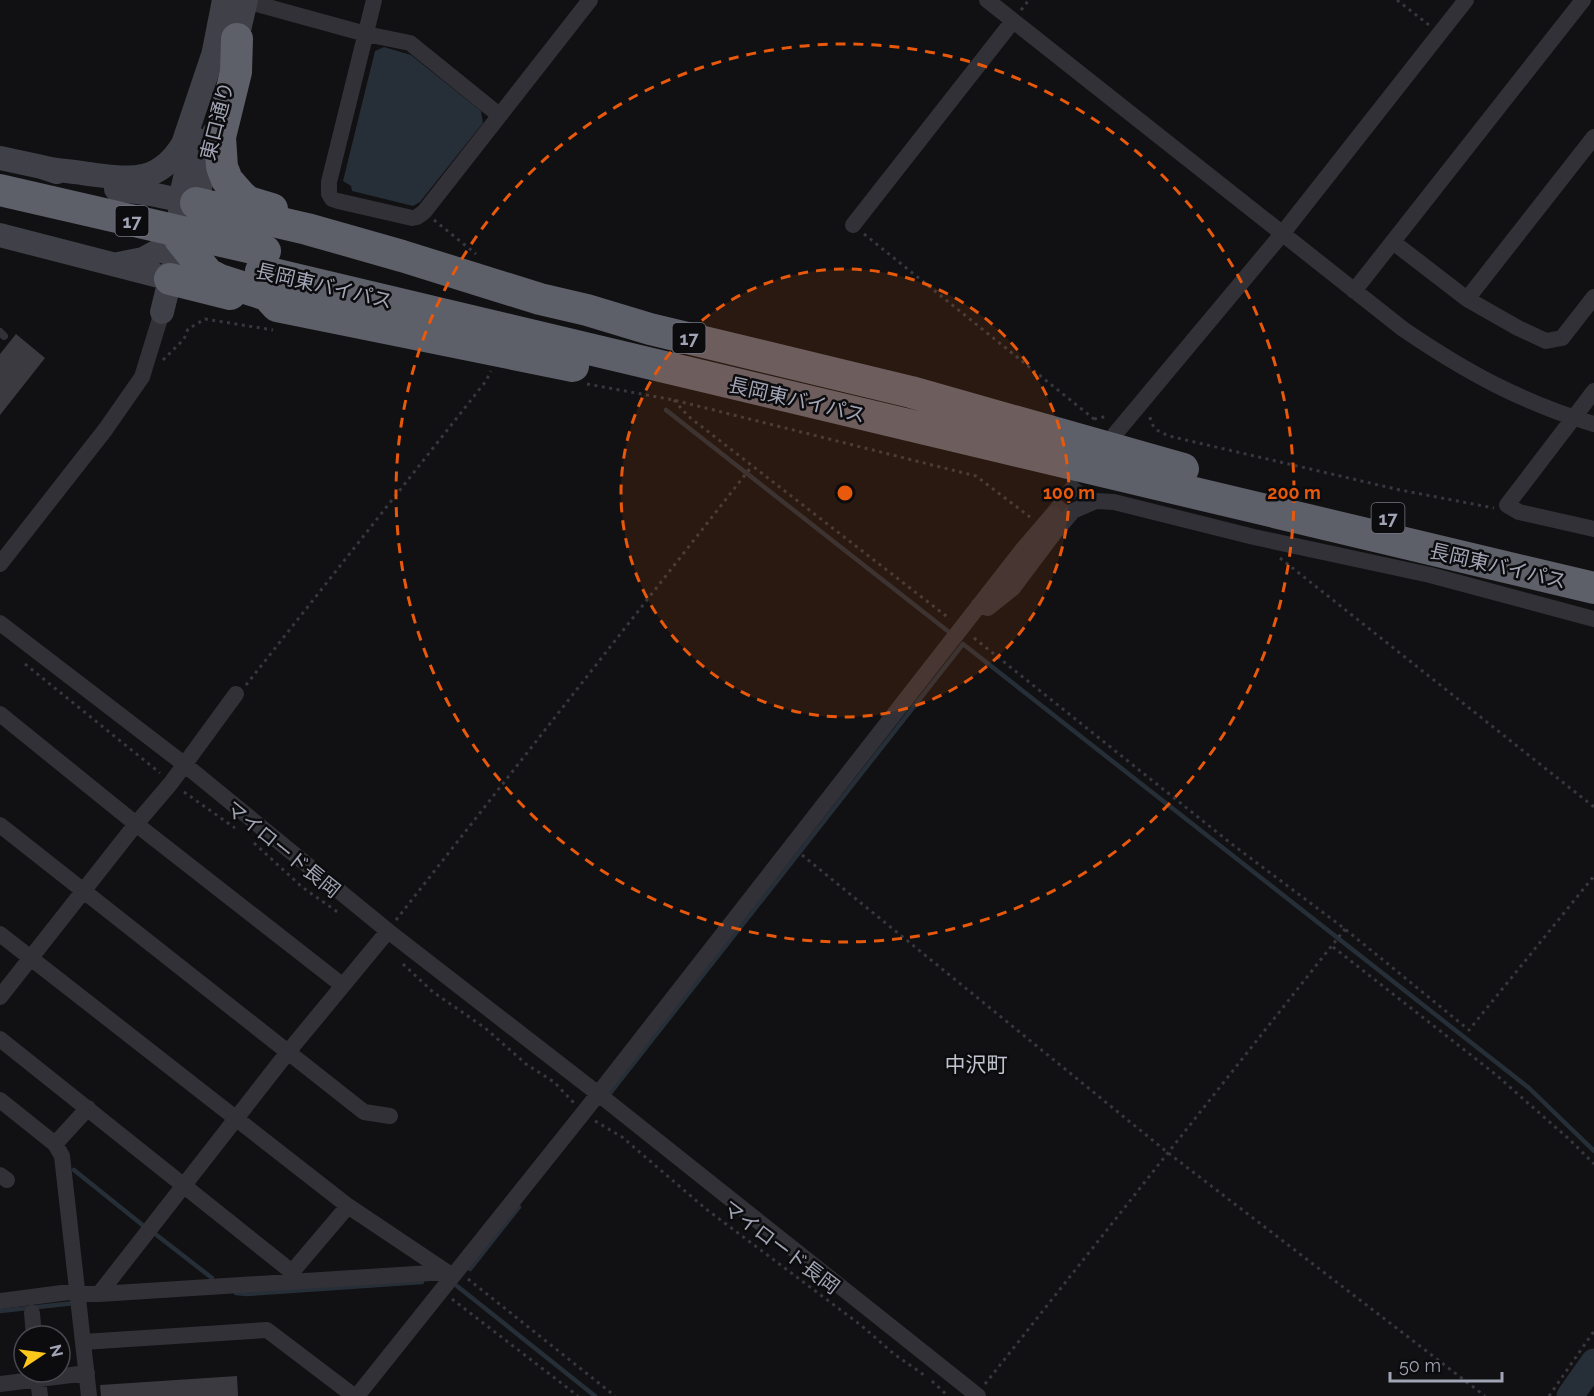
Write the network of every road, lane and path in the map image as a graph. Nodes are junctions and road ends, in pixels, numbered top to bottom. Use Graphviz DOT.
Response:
graph roads {
  1 [pos="239,0"];
  2 [pos="374,0"];
  3 [pos="987,0"];
  4 [pos="1397,0"];
  5 [pos="1466,0"];
  6 [pos="1583,0"];
  7 [pos="587,1"];
  8 [pos="1013,21"];
  9 [pos="366,34"];
  10 [pos="1440,34"];
  11 [pos="226,45"];
  12 [pos="499,115"];
  13 [pos="1594,137"];
  14 [pos="0,158"];
  15 [pos="42,167"];
  16 [pos="112,188"];
  17 [pos="0,190"];
  18 [pos="188,202"];
  19 [pos="0,211"];
  20 [pos="423,212"];
  21 [pos="243,213"];
  22 [pos="853,225"];
  23 [pos="307,229"];
  24 [pos="1282,234"];
  25 [pos="0,235"];
  26 [pos="180,239"];
  27 [pos="1393,242"];
  28 [pos="477,255"];
  29 [pos="263,261"];
  30 [pos="116,265"];
  31 [pos="170,279"];
  32 [pos="1354,291"];
  33 [pos="1594,297"];
  34 [pos="1467,299"];
  35 [pos="162,312"];
  36 [pos="276,318"];
  37 [pos="493,366"];
  38 [pos="142,378"];
  39 [pos="584,383"];
  40 [pos="1594,391"];
  41 [pos="674,400"];
  42 [pos="1151,409"];
  43 [pos="1116,412"];
  44 [pos="1083,416"];
  45 [pos="1573,418"];
  46 [pos="1094,419"];
  47 [pos="899,424"];
  48 [pos="1594,424"];
  49 [pos="1115,434"];
  50 [pos="752,466"];
  51 [pos="1183,469"];
  52 [pos="1507,505"];
  53 [pos="1053,514"];
  54 [pos="1031,525"];
  55 [pos="1594,529"];
  56 [pos="1254,537"];
  57 [pos="0,564"];
  58 [pos="1594,567"];
  59 [pos="1594,588"];
  60 [pos="978,606"];
  61 [pos="1594,619"];
  62 [pos="0,623"];
  63 [pos="962,628"];
  64 [pos="18,658"];
  65 [pos="236,694"];
  66 [pos="0,714"];
  67 [pos="184,764"];
  68 [pos="165,778"];
  69 [pos="180,789"];
  70 [pos="1594,807"];
  71 [pos="136,824"];
  72 [pos="0,825"];
  73 [pos="243,833"];
  74 [pos="251,841"];
  75 [pos="802,855"];
  76 [pos="1594,876"];
  77 [pos="84,892"];
  78 [pos="339,913"];
  79 [pos="388,931"];
  80 [pos="1345,931"];
  81 [pos="0,934"];
  82 [pos="1333,947"];
  83 [pos="29,958"];
  84 [pos="398,959"];
  85 [pos="342,985"];
  86 [pos="0,995"];
  87 [pos="0,1039"];
  88 [pos="288,1052"];
  89 [pos="602,1097"];
  90 [pos="0,1100"];
  91 [pos="573,1102"];
  92 [pos="88,1108"];
  93 [pos="390,1116"];
  94 [pos="237,1120"];
  95 [pos="596,1121"];
  96 [pos="55,1144"];
  97 [pos="1167,1152"];
  98 [pos="1594,1164"];
  99 [pos="183,1186"];
  100 [pos="348,1206"];
  101 [pos="452,1272"];
  102 [pos="292,1277"];
  103 [pos="441,1290"];
  104 [pos="77,1291"];
  105 [pos="99,1294"];
  106 [pos="0,1301"];
  107 [pos="32,1313"];
  108 [pos="33,1324"];
  109 [pos="1594,1331"];
  110 [pos="84,1342"];
  111 [pos="87,1373"];
  112 [pos="72,1376"];
  113 [pos="89,1396"];
  114 [pos="356,1396"];
  115 [pos="578,1396"];
  116 [pos="615,1396"];
  117 [pos="948,1396"];
  118 [pos="978,1396"];
  119 [pos="1485,1396"];
  120 [pos="1549,1396"];
  1 -- 9 [label="street"];
  1 -- 11 [label="street, 東口通り"];
  2 -- 9 [label="street"];
  3 -- 8 [label="street"];
  4 -- 10 [label="path"];
  5 -- 10 [label="street"];
  6 -- 27 [label="street"];
  7 -- 12 [label="street"];
  8 -- 22 [label="street"];
  8 -- 24 [label="street"];
  9 -- 12 [label="street"];
  9 -- 20 [label="street"];
  10 -- 24 [label="street"];
  11 -- 15 [label="street"];
  11 -- 18 [label="street, 東口通り"];
  11 -- 23 [label="highway"];
  12 -- 20 [label="street"];
  13 -- 34 [label="street"];
  14 -- 15 [label="street, 17"];
  15 -- 16 [label="street, 17"];
  16 -- 18 [label="street, 17"];
  16 -- 26 [label="street, 17"];
  17 -- 29 [label="highway, 長岡東バイパス / 17, bridge"];
  18 -- 21 [label="highway, 17"];
  18 -- 26 [label="street, 東口通り"];
  19 -- 29 [label="highway, 長岡東バイパス / 17"];
  20 -- 28 [label="path"];
  21 -- 23 [label="highway, 17"];
  21 -- 26 [label="highway, 17"];
  22 -- 46 [label="path"];
  23 -- 51 [label="highway, 17"];
  24 -- 32 [label="street"];
  24 -- 49 [label="street"];
  25 -- 30 [label="street, 17"];
  26 -- 30 [label="street, 17"];
  26 -- 31 [label="street, 東口通り"];
  26 -- 36 [label="highway, 17"];
  27 -- 32 [label="street"];
  27 -- 34 [label="street"];
  29 -- 47 [label="highway, 長岡東バイパス / 17"];
  29 -- 51 [label="highway, 長岡東バイパス / 17"];
  30 -- 31 [label="street, 17"];
  31 -- 35 [label="street, 東口通り"];
  31 -- 36 [label="highway, 17"];
  32 -- 45 [label="street"];
  33 -- 34 [label="street"];
  35 -- 38 [label="street"];
  36 -- 38 [label="path"];
  36 -- 47 [label="highway, 17"];
  37 -- 65 [label="path"];
  38 -- 57 [label="street"];
  39 -- 41 [label="path"];
  40 -- 45 [label="street"];
  41 -- 50 [label="path"];
  41 -- 54 [label="path"];
  42 -- 52 [label="path"];
  43 -- 46 [label="path"];
  44 -- 46 [label="path"];
  45 -- 48 [label="street"];
  45 -- 52 [label="street"];
  47 -- 59 [label="highway, 長岡東バイパス / 17"];
  50 -- 63 [label="path"];
  50 -- 79 [label="path"];
  51 -- 58 [label="highway, 長岡東バイパス / 17"];
  52 -- 55 [label="street"];
  53 -- 60 [label="street"];
  56 -- 60 [label="street"];
  56 -- 61 [label="street"];
  56 -- 70 [label="path"];
  60 -- 63 [label="street"];
  62 -- 67 [label="street"];
  63 -- 80 [label="path"];
  63 -- 89 [label="street"];
  64 -- 68 [label="path"];
  65 -- 67 [label="street"];
  66 -- 71 [label="street"];
  67 -- 71 [label="street"];
  67 -- 79 [label="street"];
  69 -- 73 [label="path, マイロード長岡"];
  71 -- 77 [label="street"];
  71 -- 85 [label="street"];
  72 -- 77 [label="street"];
  74 -- 78 [label="path, マイロード長岡"];
  75 -- 97 [label="path"];
  76 -- 80 [label="path"];
  77 -- 83 [label="street"];
  77 -- 88 [label="street"];
  79 -- 85 [label="street"];
  79 -- 89 [label="street"];
  80 -- 82 [label="path"];
  81 -- 83 [label="street"];
  82 -- 97 [label="path"];
  82 -- 98 [label="path"];
  83 -- 86 [label="street"];
  83 -- 94 [label="street"];
  84 -- 91 [label="path"];
  85 -- 88 [label="street"];
  87 -- 92 [label="street"];
  88 -- 93 [label="street"];
  88 -- 94 [label="street"];
  89 -- 101 [label="street"];
  89 -- 118 [label="street"];
  90 -- 96 [label="street"];
  92 -- 96 [label="street"];
  92 -- 99 [label="street"];
  94 -- 99 [label="street"];
  94 -- 100 [label="street"];
  95 -- 117 [label="path, マイロード長岡"];
  96 -- 104 [label="street"];
  97 -- 118 [label="path"];
  97 -- 119 [label="path"];
  99 -- 102 [label="street"];
  99 -- 105 [label="street"];
  100 -- 101 [label="street"];
  100 -- 102 [label="street"];
  101 -- 102 [label="street"];
  101 -- 103 [label="street"];
  101 -- 116 [label="path"];
  102 -- 105 [label="street"];
  103 -- 114 [label="street"];
  103 -- 115 [label="path"];
  104 -- 105 [label="street"];
  104 -- 106 [label="street"];
  104 -- 110 [label="street"];
  107 -- 108 [label="street"];
  109 -- 120 [label="path"];
  110 -- 111 [label="street"];
  110 -- 114 [label="street"];
  111 -- 112 [label="street"];
  111 -- 113 [label="street"];
}
